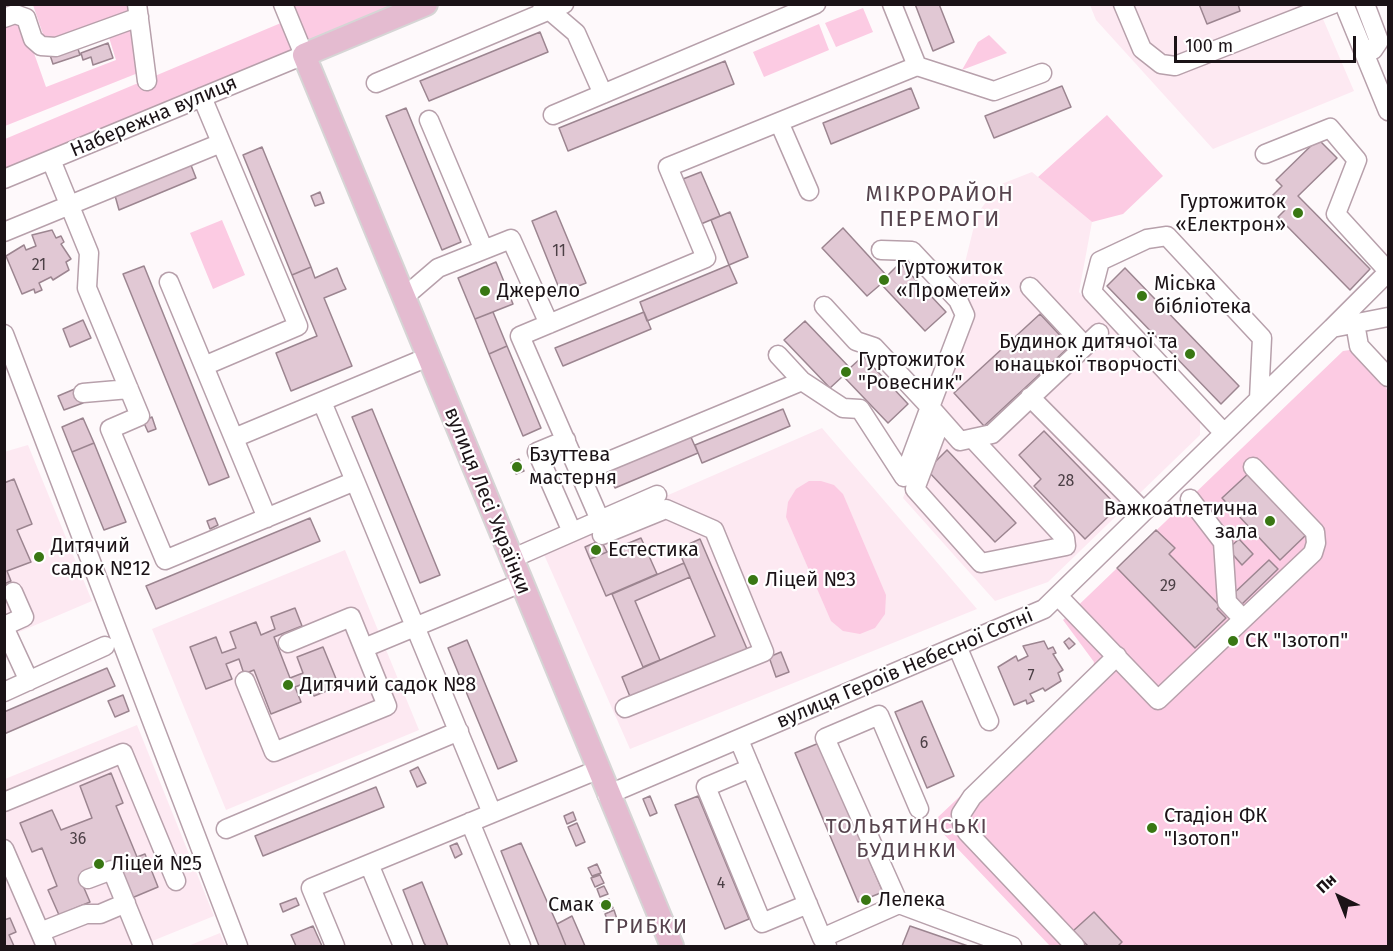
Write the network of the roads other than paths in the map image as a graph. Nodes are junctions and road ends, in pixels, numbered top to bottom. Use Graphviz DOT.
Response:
graph roads {
  1 [pos="283,4"];
  2 [pos="426,4"];
  3 [pos="816,4"];
  4 [pos="892,4"];
  5 [pos="1123,4"];
  6 [pos="1333,4"];
  7 [pos="1344,4"];
  8 [pos="1365,4"];
  9 [pos="551,7"];
  10 [pos="790,10"];
  11 [pos="138,11"];
  12 [pos="1300,11"];
  13 [pos="4,18"];
  14 [pos="1384,39"];
  15 [pos="1364,53"];
  16 [pos="304,55"];
  17 [pos="917,66"];
  18 [pos="1042,73"];
  19 [pos="147,81"];
  20 [pos="376,83"];
  21 [pos="603,94"];
  22 [pos="202,98"];
  23 [pos="1389,111"];
  24 [pos="553,115"];
  25 [pos="429,120"];
  26 [pos="779,122"];
  27 [pos="221,143"];
  28 [pos="1265,154"];
  29 [pos="51,160"];
  30 [pos="4,179"];
  31 [pos="809,191"];
  32 [pos="70,206"];
  33 [pos="4,232"];
  34 [pos="483,248"];
  35 [pos="881,250"];
  36 [pos="1389,272"];
  37 [pos="169,282"];
  38 [pos="1029,287"];
  39 [pos="403,298"];
  40 [pos="824,306"];
  41 [pos="1389,317"];
  42 [pos="1355,323"];
  43 [pos="549,324"];
  44 [pos="1332,327"];
  45 [pos="1099,333"];
  46 [pos="4,334"];
  47 [pos="1085,346"];
  48 [pos="778,355"];
  49 [pos="428,357"];
  50 [pos="204,366"];
  51 [pos="1389,377"];
  52 [pos="802,381"];
  53 [pos="129,389"];
  54 [pos="83,393"];
  55 [pos="1030,397"];
  56 [pos="1259,399"];
  57 [pos="322,402"];
  58 [pos="936,414"];
  59 [pos="1224,433"];
  60 [pos="234,438"];
  61 [pos="973,439"];
  62 [pos="566,440"];
  63 [pos="1253,467"];
  64 [pos="580,473"];
  65 [pos="355,481"];
  66 [pos="1190,498"];
  67 [pos="1143,511"];
  68 [pos="267,518"];
  69 [pos="601,527"];
  70 [pos="572,532"];
  71 [pos="511,559"];
  72 [pos="521,583"];
  73 [pos="13,592"];
  74 [pos="1058,596"];
  75 [pos="1243,619"];
  76 [pos="416,626"];
  77 [pos="4,627"];
  78 [pos="288,644"];
  79 [pos="105,646"];
  80 [pos="957,646"];
  81 [pos="363,648"];
  82 [pos="1117,656"];
  83 [pos="29,681"];
  84 [pos="245,681"];
  85 [pos="867,685"];
  86 [pos="4,692"];
  87 [pos="625,708"];
  88 [pos="879,715"];
  89 [pos="989,721"];
  90 [pos="459,731"];
  91 [pos="739,740"];
  92 [pos="751,768"];
  93 [pos="597,770"];
  94 [pos="608,795"];
  95 [pos="4,802"];
  96 [pos="919,809"];
  97 [pos="492,813"];
  98 [pos="470,822"];
  99 [pos="226,828"];
  100 [pos="4,849"];
  101 [pos="369,864"];
  102 [pos="88,879"];
  103 [pos="176,881"];
  104 [pos="126,903"];
  105 [pos="808,904"];
  106 [pos="899,904"];
  107 [pos="43,939"];
  108 [pos="824,942"];
  109 [pos="143,946"];
  110 [pos="238,946"];
  111 [pos="335,946"];
  112 [pos="403,946"];
  113 [pos="521,946"];
  114 [pos="672,946"];
  115 [pos="1012,946"];
  116 [pos="1074,946"];
  1 -- 16 [label="street"];
  2 -- 16 [label="main road"];
  3 -- 10 [label="street"];
  4 -- 17 [label="street"];
  5 -- 12 [label="street"];
  6 -- 12 [label="street"];
  7 -- 15 [label="street"];
  8 -- 14 [label="street"];
  9 -- 20 [label="street"];
  9 -- 21 [label="street"];
  10 -- 21 [label="street"];
  11 -- 13 [label="street"];
  11 -- 19 [label="street"];
  14 -- 15 [label="street"];
  15 -- 23 [label="street"];
  16 -- 22 [label="street, Набережна вулиця"];
  16 -- 39 [label="main road, вулиця Лесі Українки"];
  17 -- 18 [label="street"];
  17 -- 26 [label="street"];
  21 -- 24 [label="street"];
  22 -- 27 [label="street"];
  22 -- 29 [label="street, Набережна вулиця"];
  25 -- 34 [label="street"];
  26 -- 31 [label="street"];
  26 -- 43 [label="street"];
  27 -- 32 [label="street"];
  27 -- 50 [label="street"];
  28 -- 36 [label="street"];
  29 -- 30 [label="street, Набережна вулиця"];
  29 -- 32 [label="street"];
  32 -- 33 [label="street"];
  32 -- 53 [label="street"];
  34 -- 39 [label="street"];
  34 -- 43 [label="street"];
  35 -- 58 [label="street"];
  36 -- 44 [label="street, вулиця Героїв Небесної Сотні"];
  37 -- 50 [label="street"];
  38 -- 47 [label="street"];
  39 -- 49 [label="main road, вулиця Лесі Українки"];
  40 -- 58 [label="street"];
  41 -- 42 [label="street"];
  42 -- 44 [label="street"];
  42 -- 51 [label="street"];
  43 -- 62 [label="street"];
  44 -- 56 [label="street, вулиця Героїв Небесної Сотні"];
  45 -- 47 [label="street"];
  46 -- 110 [label="street"];
  47 -- 55 [label="street"];
  48 -- 52 [label="street"];
  49 -- 57 [label="street"];
  49 -- 71 [label="main road, вулиця Лесі Українки"];
  50 -- 60 [label="street"];
  52 -- 58 [label="street"];
  52 -- 64 [label="street"];
  53 -- 54 [label="street"];
  53 -- 68 [label="street"];
  55 -- 61 [label="street"];
  55 -- 67 [label="street"];
  56 -- 59 [label="street, вулиця Героїв Небесної Сотні"];
  56 -- 59 [label="street"];
  57 -- 60 [label="street"];
  57 -- 65 [label="street"];
  58 -- 61 [label="street"];
  58 -- 61 [label="street"];
  59 -- 67 [label="street, вулиця Героїв Небесної Сотні"];
  60 -- 68 [label="street"];
  62 -- 64 [label="street"];
  62 -- 70 [label="street"];
  63 -- 75 [label="street"];
  64 -- 69 [label="street"];
  65 -- 68 [label="street"];
  65 -- 76 [label="street"];
  66 -- 75 [label="street"];
  67 -- 74 [label="street, вулиця Героїв Небесної Сотні"];
  69 -- 70 [label="street"];
  69 -- 87 [label="street"];
  70 -- 71 [label="street"];
  71 -- 72 [label="main road, вулиця Лесі Українки"];
  72 -- 76 [label="street"];
  72 -- 93 [label="main road, вулиця Лесі Українки"];
  73 -- 77 [label="street"];
  74 -- 80 [label="street, вулиця Героїв Небесної Сотні"];
  74 -- 82 [label="street"];
  75 -- 82 [label="street"];
  76 -- 81 [label="street"];
  76 -- 90 [label="street"];
  77 -- 83 [label="street"];
  78 -- 81 [label="street"];
  79 -- 83 [label="street"];
  80 -- 85 [label="street, вулиця Героїв Небесної Сотні"];
  80 -- 89 [label="street"];
  81 -- 84 [label="street"];
  82 -- 116 [label="street"];
  83 -- 86 [label="street"];
  85 -- 88 [label="street"];
  85 -- 91 [label="street, вулиця Героїв Небесної Сотні"];
  88 -- 96 [label="street"];
  88 -- 106 [label="street"];
  90 -- 97 [label="street"];
  90 -- 99 [label="street"];
  91 -- 92 [label="street"];
  91 -- 94 [label="street, вулиця Героїв Небесної Сотні"];
  92 -- 105 [label="street"];
  92 -- 105 [label="street"];
  93 -- 94 [label="main road, вулиця Лесі Українки"];
  93 -- 97 [label="street"];
  94 -- 114 [label="main road, вулиця Лесі Українки"];
  95 -- 103 [label="street"];
  97 -- 98 [label="street"];
  98 -- 101 [label="street"];
  98 -- 113 [label="street"];
  100 -- 107 [label="street"];
  101 -- 111 [label="street"];
  101 -- 112 [label="street"];
  102 -- 104 [label="street"];
  104 -- 107 [label="street"];
  104 -- 109 [label="street"];
  105 -- 108 [label="street"];
  106 -- 108 [label="street"];
  106 -- 115 [label="street"];
}
